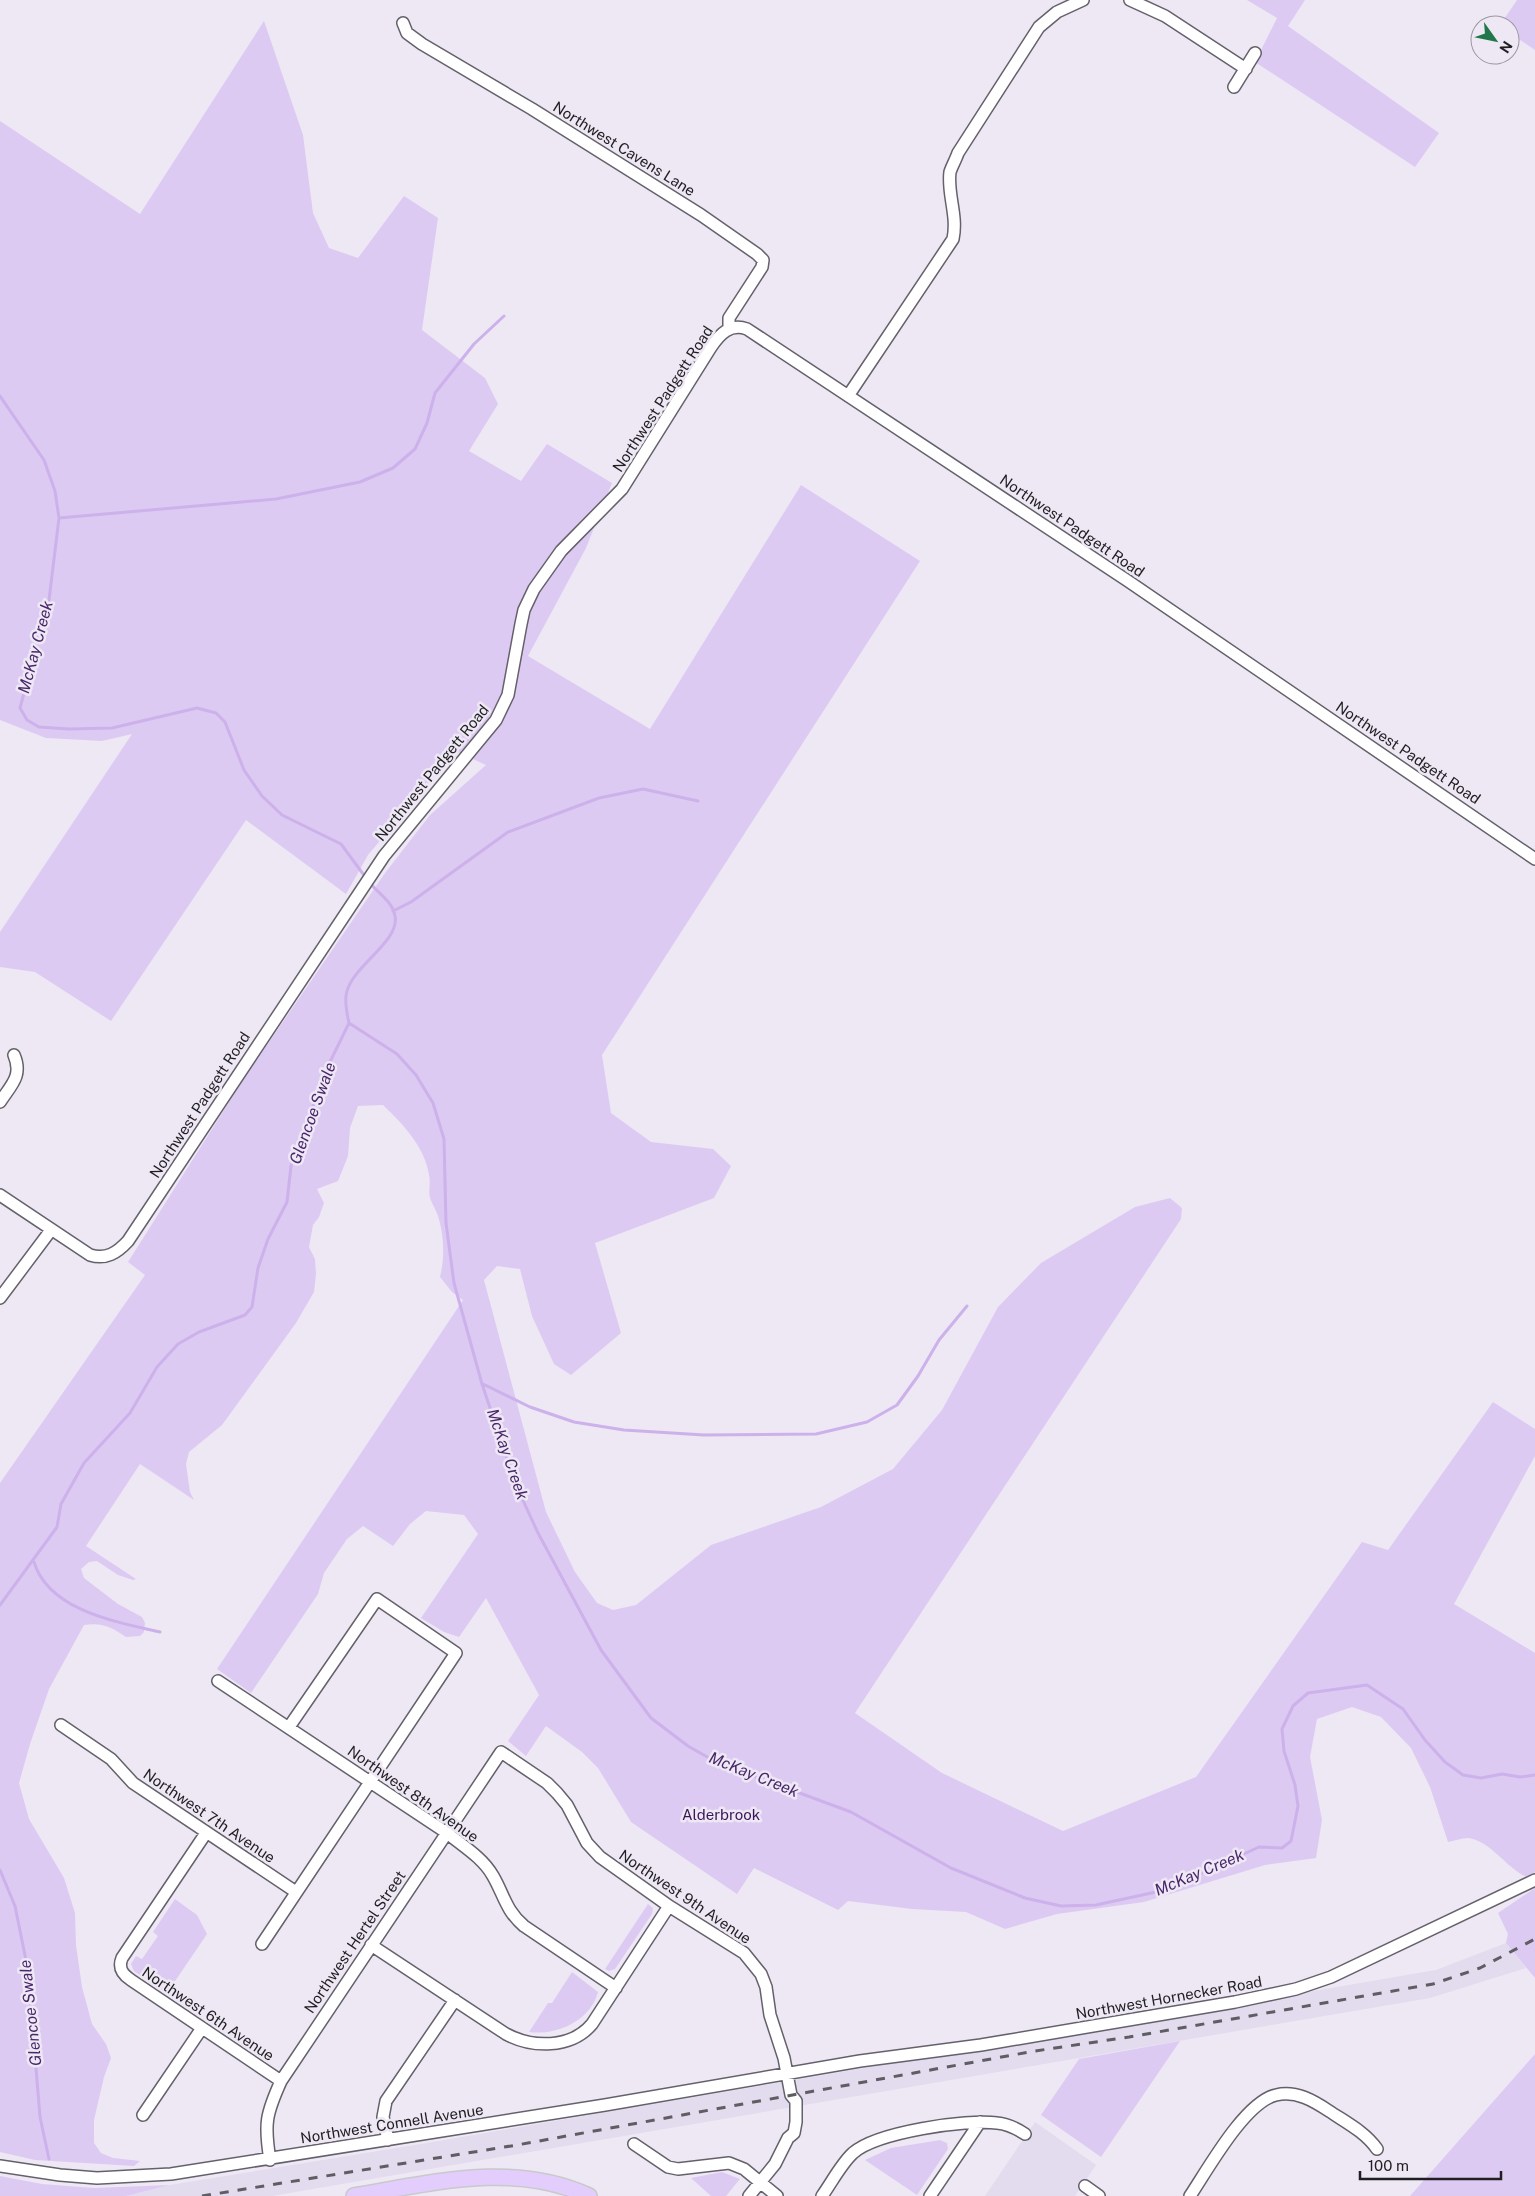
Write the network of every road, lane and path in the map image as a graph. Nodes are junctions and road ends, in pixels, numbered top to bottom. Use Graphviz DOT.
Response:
graph roads {
  1 [pos="1083,0"];
  2 [pos="1130,0"];
  3 [pos="403,23"];
  4 [pos="1255,53"];
  5 [pos="1246,69"];
  6 [pos="1234,87"];
  7 [pos="729,328"];
  8 [pos="848,396"];
  9 [pos="1535,859"];
  10 [pos="14,1055"];
  11 [pos="0,1102"];
  12 [pos="0,1195"];
  13 [pos="51,1230"];
  14 [pos="0,1298"];
  15 [pos="218,1680"];
  16 [pos="61,1725"];
  17 [pos="289,1727"];
  18 [pos="501,1752"];
  19 [pos="369,1781"];
  20 [pos="447,1832"];
  21 [pos="206,1833"];
  22 [pos="1535,1880"];
  23 [pos="296,1892"];
  24 [pos="669,1906"];
  25 [pos="262,1944"];
  26 [pos="372,1945"];
  27 [pos="616,1988"];
  28 [pos="455,2000"];
  29 [pos="202,2028"];
  30 [pos="788,2073"];
  31 [pos="281,2081"];
  32 [pos="144,2115"];
  33 [pos="980,2122"];
  34 [pos="1025,2134"];
  35 [pos="388,2140"];
  36 [pos="634,2144"];
  37 [pos="1377,2149"];
  38 [pos="270,2160"];
  39 [pos="0,2166"];
  40 [pos="762,2182"];
  41 [pos="1085,2186"];
  42 [pos="579,2194"];
  43 [pos="354,2196"];
  44 [pos="749,2196"];
  45 [pos="777,2196"];
  46 [pos="822,2196"];
  47 [pos="930,2196"];
  48 [pos="1099,2196"];
  49 [pos="1190,2196"];
  1 -- 8 [label="street"];
  2 -- 5 [label="street"];
  3 -- 7 [label="street, Northwest Cavens Lane"];
  4 -- 5 [label="street"];
  5 -- 6 [label="street"];
  7 -- 8 [label="street, Northwest Padgett Road"];
  7 -- 13 [label="street, Northwest Padgett Road"];
  8 -- 9 [label="street, Northwest Padgett Road"];
  10 -- 11 [label="street"];
  12 -- 13 [label="street"];
  13 -- 14 [label="street"];
  15 -- 17 [label="street, Northwest 8th Avenue"];
  16 -- 21 [label="street, Northwest 7th Avenue"];
  17 -- 19 [label="street, Northwest 8th Avenue"];
  17 -- 19 [label="street"];
  18 -- 20 [label="street, Northwest Hertel Street"];
  18 -- 24 [label="street, Northwest 9th Avenue"];
  19 -- 20 [label="street, Northwest 8th Avenue"];
  19 -- 23 [label="street"];
  20 -- 26 [label="street, Northwest Hertel Street"];
  20 -- 27 [label="street, Northwest 8th Avenue"];
  21 -- 23 [label="street, Northwest 7th Avenue"];
  21 -- 29 [label="street, Northwest 6th Avenue"];
  22 -- 30 [label="street, Northwest Hornecker Road"];
  23 -- 25 [label="street"];
  24 -- 27 [label="street"];
  24 -- 30 [label="street, Northwest 9th Avenue"];
  26 -- 28 [label="street"];
  26 -- 31 [label="street, Northwest Hertel Street"];
  27 -- 28 [label="street"];
  28 -- 35 [label="street"];
  29 -- 31 [label="street, Northwest 6th Avenue"];
  29 -- 32 [label="street"];
  30 -- 35 [label="street, Northwest Connell Avenue"];
  30 -- 40 [label="street, Northwest 9th Avenue"];
  31 -- 38 [label="street, Northwest Hertel Street"];
  33 -- 34 [label="street"];
  33 -- 46 [label="street"];
  33 -- 47 [label="street"];
  35 -- 38 [label="street, Northwest Connell Avenue"];
  36 -- 40 [label="street"];
  37 -- 49 [label="street"];
  38 -- 39 [label="street, Northwest Connell Avenue"];
  40 -- 44 [label="street, Northwest 9th Avenue"];
  40 -- 45 [label="street"];
  41 -- 48 [label="street"];
  42 -- 43 [label="main road"];
}
